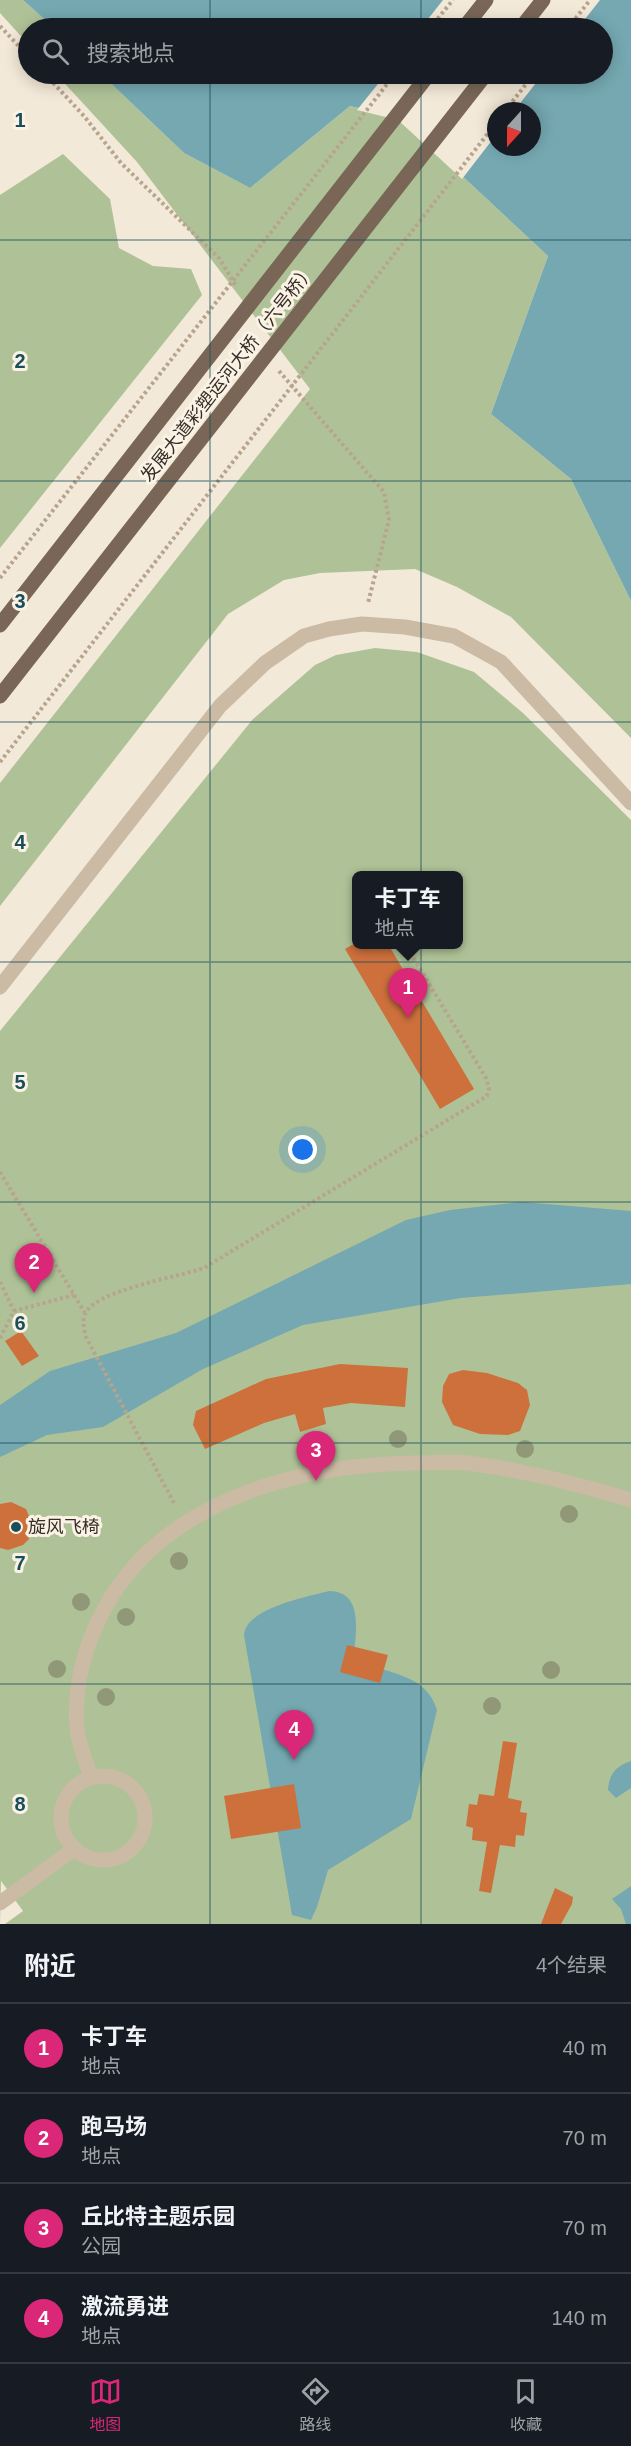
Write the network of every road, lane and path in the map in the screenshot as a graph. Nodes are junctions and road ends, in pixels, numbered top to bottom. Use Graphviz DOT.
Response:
graph roads {
  1 [pos="453,0"];
  2 [pos="486,0"];
  3 [pos="543,0"];
  4 [pos="590,0"];
  5 [pos="438,18"];
  6 [pos="472,18"];
  7 [pos="529,18"];
  8 [pos="576,18"];
  9 [pos="0,26"];
  10 [pos="18,45"];
  11 [pos="387,84"];
  12 [pos="421,84"];
  13 [pos="478,84"];
  14 [pos="526,84"];
  15 [pos="512,102"];
  16 [pos="487,135"];
  17 [pos="0,578"];
  18 [pos="0,625"];
  19 [pos="0,696"];
  20 [pos="0,762"];
  21 [pos="631,803"];
  22 [pos="407,949"];
  23 [pos="0,987"];
  24 [pos="0,1172"];
  25 [pos="0,1282"];
  26 [pos="74,1295"];
  27 [pos="14,1311"];
  28 [pos="85,1313"];
  29 [pos="0,1338"];
  30 [pos="631,1500"];
  31 [pos="185,1523"];
  32 [pos="91,1777"];
  33 [pos="74,1849"];
  34 [pos="6,1899"];
  1 -- 5 [label="path"];
  2 -- 6 [label="main road"];
  3 -- 7 [label="main road"];
  4 -- 8 [label="path"];
  9 -- 10 [label="path"];
  11 -- 17 [label="path, bridge"];
  12 -- 18 [label="main road, 发展大道彩塑运河大桥（六号桥）, bridge"];
  13 -- 19 [label="main road, 发展大道彩塑运河大桥（六号桥）, bridge"];
  14 -- 15 [label="path"];
  16 -- 20 [label="path, bridge"];
  21 -- 23 [label="street"];
  22 -- 28 [label="path"];
  24 -- 26 [label="path"];
  25 -- 27 [label="path"];
  26 -- 27 [label="path"];
  26 -- 28 [label="path"];
  27 -- 29 [label="path"];
  28 -- 31 [label="path"];
  30 -- 31 [label="street"];
  31 -- 32 [label="street"];
  32 -- 33 [label="street"];
  32 -- 33 [label="street"];
  33 -- 34 [label="street"];
}
